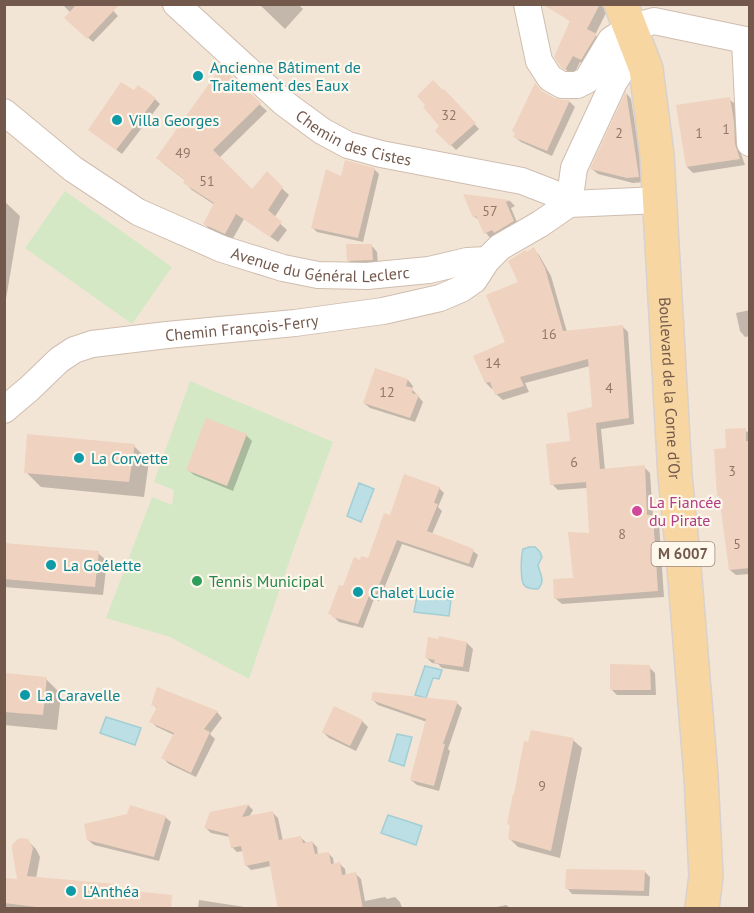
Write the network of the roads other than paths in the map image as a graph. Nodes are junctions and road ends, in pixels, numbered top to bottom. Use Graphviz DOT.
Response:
graph roads {
  1 [pos="176,4"];
  2 [pos="527,4"];
  3 [pos="640,22"];
  4 [pos="747,41"];
  5 [pos="4,112"];
  6 [pos="750,143"];
  7 [pos="660,200"];
  8 [pos="569,204"];
  9 [pos="487,260"];
  10 [pos="4,410"];
  11 [pos="702,909"];
  1 -- 8 [label="street, Chemin des Cistes"];
  2 -- 3 [label="street"];
  3 -- 4 [label="street"];
  3 -- 7 [label="main road, Boulevard de la Corne d'Or / M 6007"];
  3 -- 8 [label="street"];
  4 -- 6 [label="street"];
  5 -- 9 [label="street, Avenue du Général Leclerc"];
  7 -- 8 [label="street"];
  7 -- 11 [label="main road, Boulevard de la Corne d'Or / M 6007"];
  8 -- 9 [label="street"];
  9 -- 10 [label="street, Chemin François-Ferry"];
}
